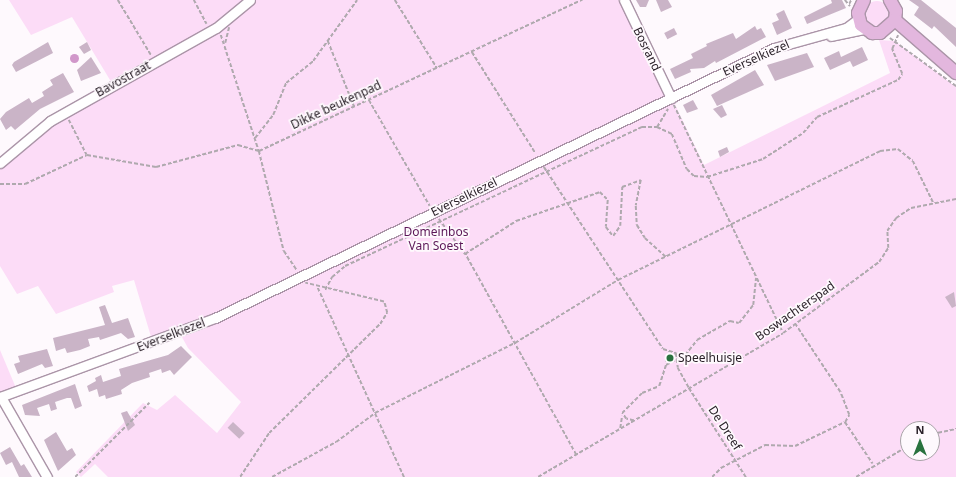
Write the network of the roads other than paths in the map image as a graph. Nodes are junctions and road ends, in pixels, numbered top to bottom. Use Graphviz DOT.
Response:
graph roads {
  1 [pos="250,0"];
  2 [pos="624,0"];
  3 [pos="893,2"];
  4 [pos="855,5"];
  5 [pos="895,20"];
  6 [pos="865,29"];
  7 [pos="890,34"];
  8 [pos="813,36"];
  9 [pos="933,56"];
  10 [pos="956,73"];
  11 [pos="670,98"];
  12 [pos="0,163"];
  13 [pos="1,397"];
  14 [pos="47,477"];
  1 -- 12 [label="street, Bavostraat"];
  2 -- 11 [label="street, Bosrand"];
  3 -- 5 [label="main road"];
  4 -- 6 [label="main road"];
  4 -- 8 [label="street, Everselkiezel"];
  5 -- 7 [label="main road"];
  5 -- 9 [label="main road"];
  6 -- 7 [label="main road"];
  6 -- 8 [label="street, Everselkiezel"];
  7 -- 9 [label="main road"];
  8 -- 11 [label="street, Everselkiezel"];
  9 -- 10 [label="main road"];
  11 -- 13 [label="street, Everselkiezel"];
  13 -- 14 [label="street"];
}
